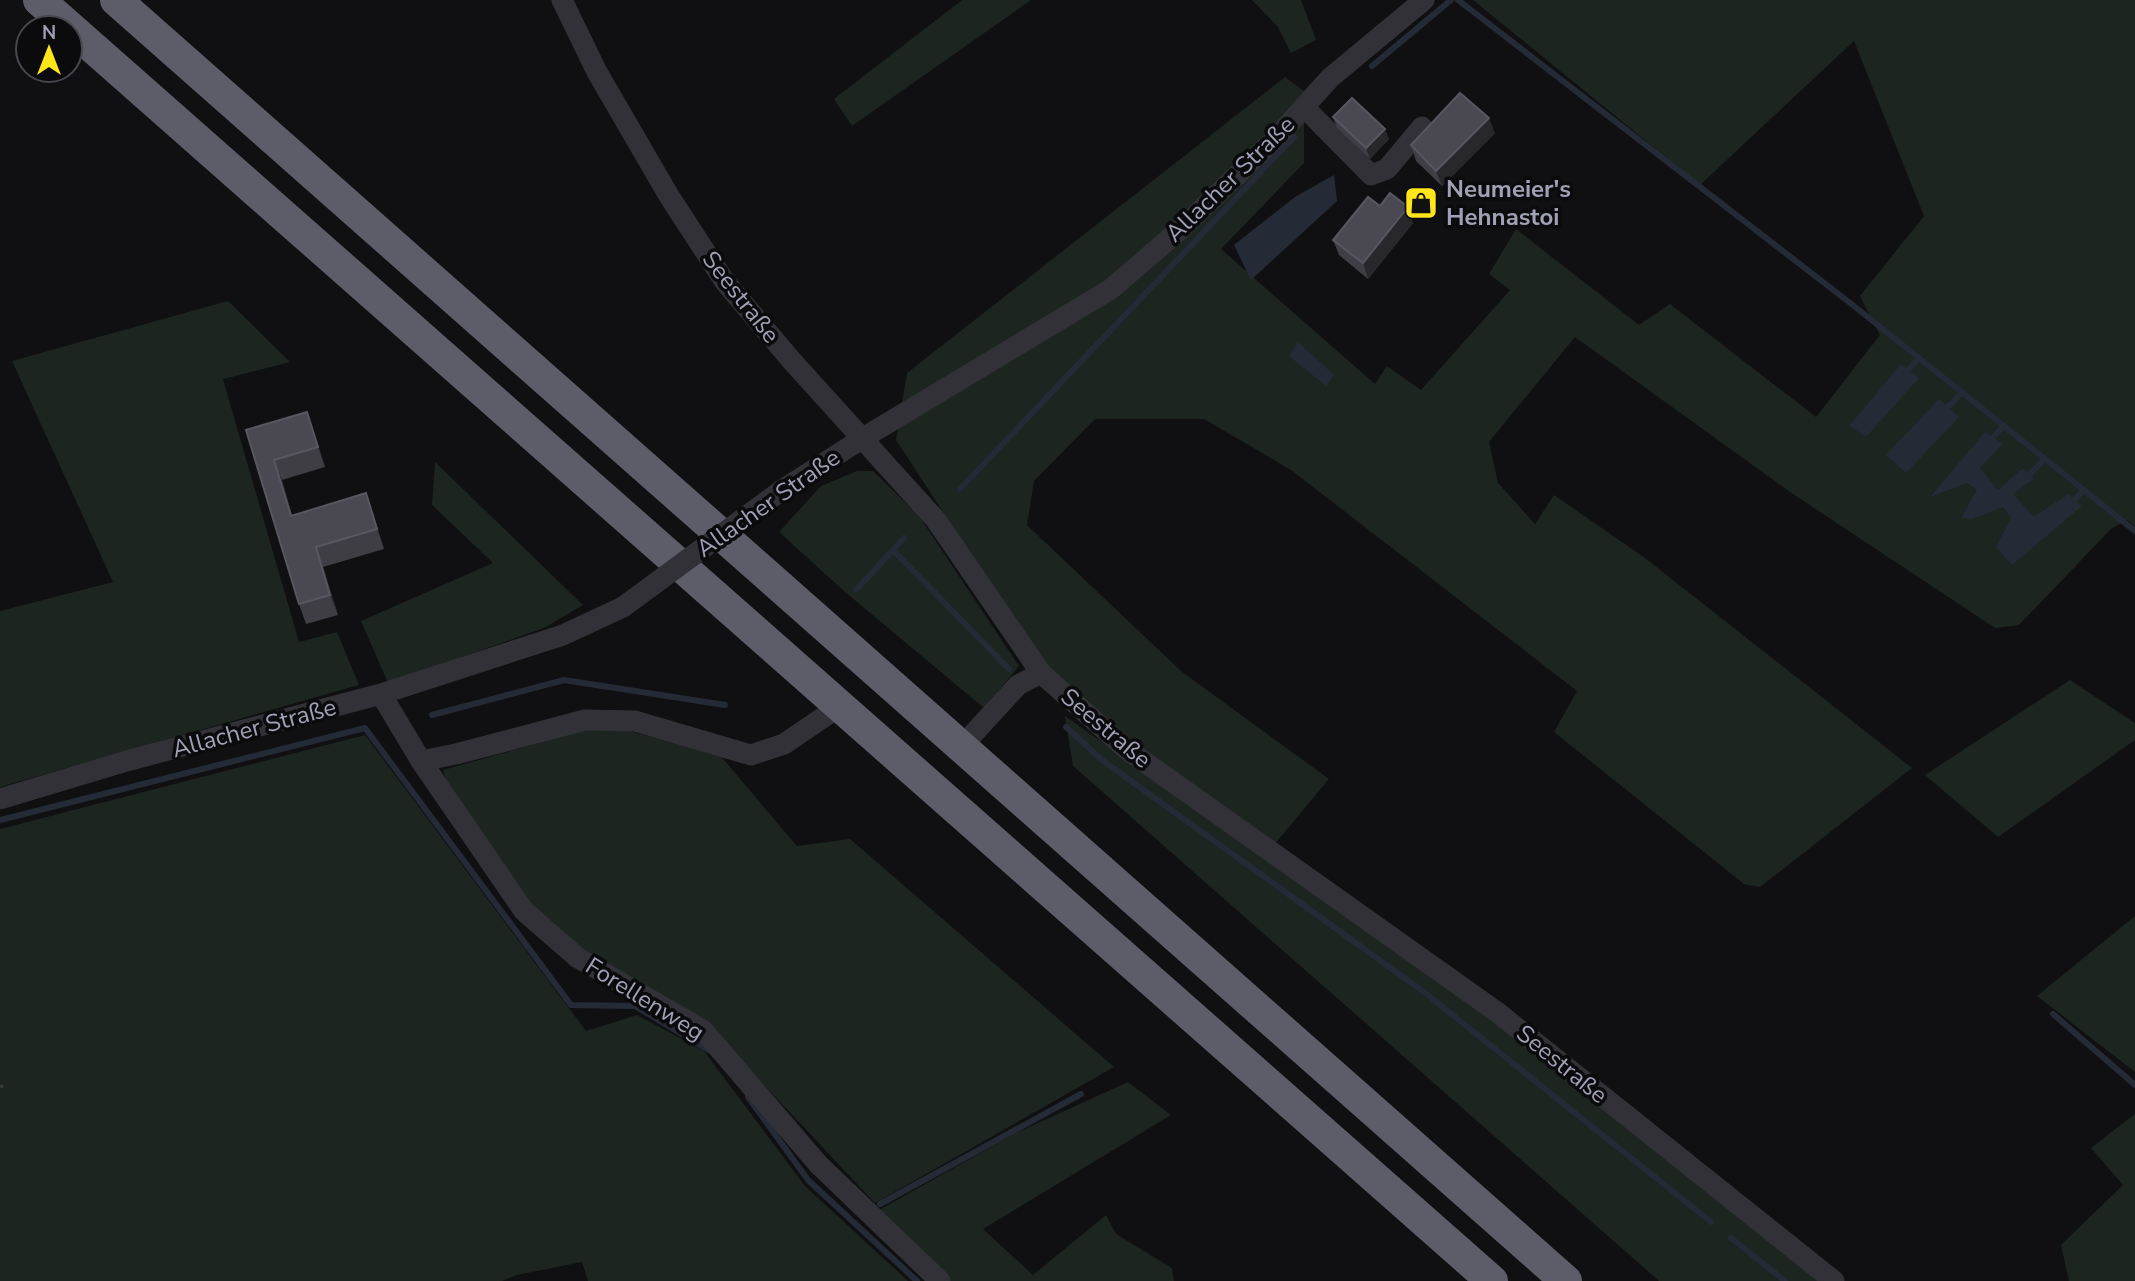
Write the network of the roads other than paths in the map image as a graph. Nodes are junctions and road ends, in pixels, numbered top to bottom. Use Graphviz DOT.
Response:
graph roads {
  1 [pos="39,0"];
  2 [pos="116,0"];
  3 [pos="562,0"];
  4 [pos="1424,0"];
  5 [pos="1304,107"];
  6 [pos="1422,127"];
  7 [pos="863,438"];
  8 [pos="1041,673"];
  9 [pos="381,694"];
  10 [pos="840,706"];
  11 [pos="962,746"];
  12 [pos="421,761"];
  13 [pos="0,799"];
  14 [pos="940,1281"];
  15 [pos="1492,1281"];
  16 [pos="1566,1281"];
  17 [pos="1834,1281"];
  1 -- 10 [label="highway"];
  2 -- 11 [label="highway"];
  3 -- 7 [label="street, Seestraße"];
  4 -- 5 [label="street, Allacher Straße"];
  5 -- 6 [label="street"];
  5 -- 7 [label="street, Allacher Straße"];
  7 -- 8 [label="street, Seestraße"];
  7 -- 9 [label="street, Allacher Straße, bridge"];
  8 -- 11 [label="street"];
  8 -- 17 [label="street, Seestraße"];
  9 -- 12 [label="street, Forellenweg"];
  9 -- 13 [label="street, Allacher Straße"];
  10 -- 12 [label="street"];
  10 -- 15 [label="highway"];
  11 -- 16 [label="highway"];
  12 -- 14 [label="street, Forellenweg"];
}
